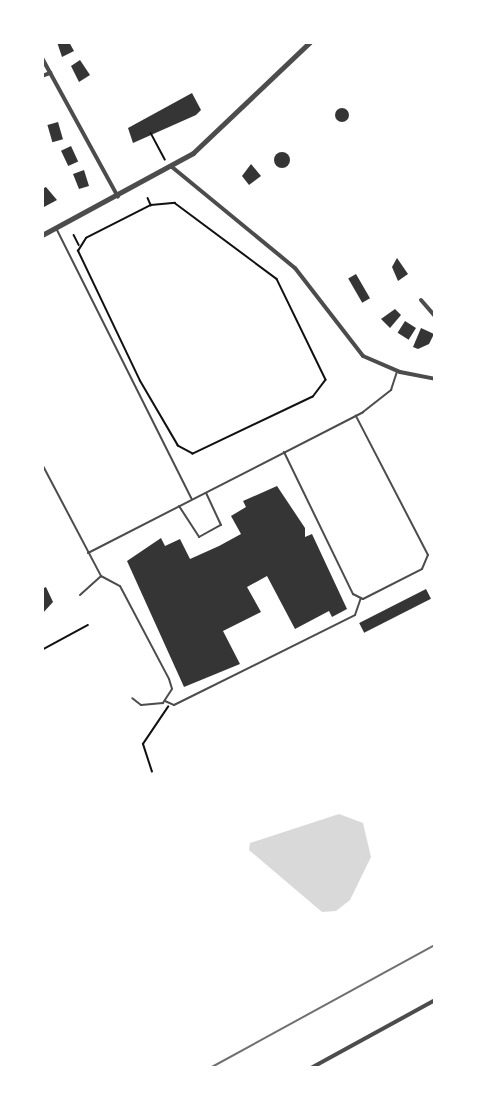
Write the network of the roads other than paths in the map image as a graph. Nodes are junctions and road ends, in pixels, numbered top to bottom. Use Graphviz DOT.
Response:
graph roads {
  1 [pos="310,42"];
  2 [pos="42,58"];
  3 [pos="50,72"];
  4 [pos="42,76"];
  5 [pos="172,167"];
  6 [pos="118,197"];
  7 [pos="56,228"];
  8 [pos="42,235"];
  9 [pos="421,300"];
  10 [pos="435,316"];
  11 [pos="397,371"];
  12 [pos="435,379"];
  13 [pos="356,416"];
  14 [pos="284,452"];
  15 [pos="42,464"];
  16 [pos="205,493"];
  17 [pos="192,499"];
  18 [pos="179,506"];
  19 [pos="88,553"];
  20 [pos="101,576"];
  21 [pos="80,595"];
  22 [pos="361,598"];
  23 [pos="132,698"];
  24 [pos="165,701"];
  25 [pos="435,1000"];
  26 [pos="310,1068"];
  1 -- 5 [label="street"];
  2 -- 3 [label="street"];
  3 -- 4 [label="street"];
  3 -- 6 [label="street"];
  5 -- 6 [label="street"];
  5 -- 11 [label="street"];
  6 -- 7 [label="street"];
  7 -- 8 [label="street"];
  7 -- 17 [label="lane"];
  9 -- 10 [label="street"];
  11 -- 12 [label="street"];
  11 -- 13 [label="lane"];
  13 -- 14 [label="lane"];
  13 -- 22 [label="lane"];
  14 -- 16 [label="lane"];
  14 -- 22 [label="lane"];
  15 -- 19 [label="lane"];
  16 -- 17 [label="lane"];
  16 -- 18 [label="lane"];
  17 -- 18 [label="lane"];
  18 -- 19 [label="lane"];
  19 -- 20 [label="lane"];
  20 -- 21 [label="lane"];
  20 -- 24 [label="lane"];
  22 -- 24 [label="lane"];
  23 -- 24 [label="lane"];
  25 -- 26 [label="street"];
}
